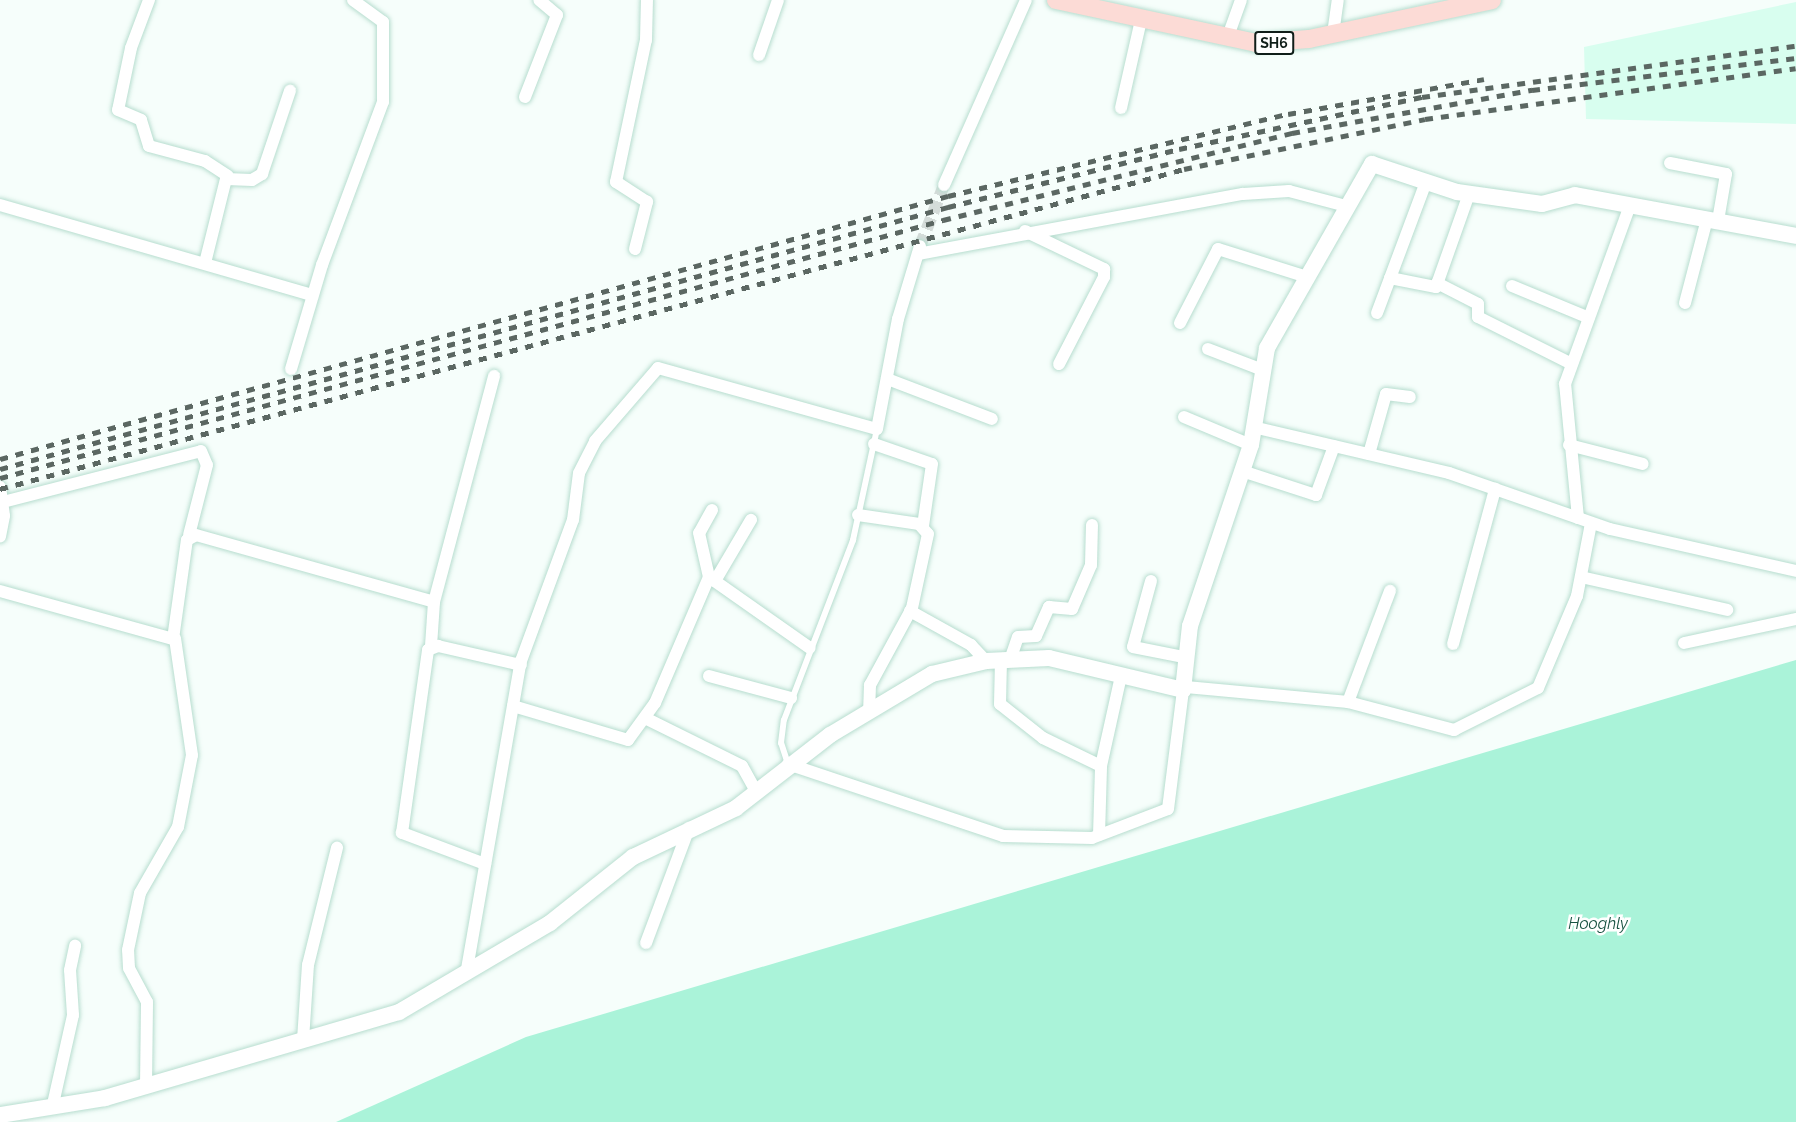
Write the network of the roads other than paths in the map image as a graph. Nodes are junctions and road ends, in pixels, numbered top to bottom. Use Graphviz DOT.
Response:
graph roads {
  1 [pos="149,0"];
  2 [pos="353,0"];
  3 [pos="539,0"];
  4 [pos="647,0"];
  5 [pos="778,0"];
  6 [pos="1026,0"];
  7 [pos="1056,0"];
  8 [pos="1241,0"];
  9 [pos="1338,0"];
  10 [pos="1492,0"];
  11 [pos="1141,20"];
  12 [pos="1333,34"];
  13 [pos="1227,39"];
  14 [pos="759,55"];
  15 [pos="290,91"];
  16 [pos="525,97"];
  17 [pos="1121,108"];
  18 [pos="1670,163"];
  19 [pos="228,176"];
  20 [pos="1426,182"];
  21 [pos="944,185"];
  22 [pos="1469,194"];
  23 [pos="0,205"];
  24 [pos="1630,205"];
  25 [pos="1346,206"];
  26 [pos="1712,220"];
  27 [pos="1025,231"];
  28 [pos="1796,236"];
  29 [pos="635,249"];
  30 [pos="205,263"];
  31 [pos="1304,276"];
  32 [pos="1390,278"];
  33 [pos="1437,283"];
  34 [pos="1512,286"];
  35 [pos="312,295"];
  36 [pos="1685,303"];
  37 [pos="1377,313"];
  38 [pos="1587,317"];
  39 [pos="1180,323"];
  40 [pos="1208,349"];
  41 [pos="1570,363"];
  42 [pos="1059,364"];
  43 [pos="291,369"];
  44 [pos="1263,370"];
  45 [pos="494,376"];
  46 [pos="890,380"];
  47 [pos="1410,397"];
  48 [pos="1184,417"];
  49 [pos="992,419"];
  50 [pos="1253,427"];
  51 [pos="877,429"];
  52 [pos="874,444"];
  53 [pos="1251,445"];
  54 [pos="1334,446"];
  55 [pos="1569,446"];
  56 [pos="1369,454"];
  57 [pos="1643,464"];
  58 [pos="1242,471"];
  59 [pos="0,488"];
  60 [pos="1495,489"];
  61 [pos="3,501"];
  62 [pos="712,510"];
  63 [pos="858,515"];
  64 [pos="1578,518"];
  65 [pos="751,520"];
  66 [pos="1591,523"];
  67 [pos="1092,525"];
  68 [pos="923,526"];
  69 [pos="189,535"];
  70 [pos="0,537"];
  71 [pos="1796,571"];
  72 [pos="1581,578"];
  73 [pos="712,579"];
  74 [pos="1151,581"];
  75 [pos="0,591"];
  76 [pos="1390,591"];
  77 [pos="434,602"];
  78 [pos="1727,610"];
  79 [pos="910,611"];
  80 [pos="1796,619"];
  81 [pos="175,638"];
  82 [pos="1684,643"];
  83 [pos="1453,644"];
  84 [pos="431,646"];
  85 [pos="810,648"];
  86 [pos="1188,658"];
  87 [pos="999,661"];
  88 [pos="520,665"];
  89 [pos="709,676"];
  90 [pos="1121,676"];
  91 [pos="1185,688"];
  92 [pos="791,698"];
  93 [pos="1348,702"];
  94 [pos="513,706"];
  95 [pos="869,711"];
  96 [pos="645,718"];
  97 [pos="788,764"];
  98 [pos="1101,766"];
  99 [pos="756,791"];
  100 [pos="689,827"];
  101 [pos="1099,835"];
  102 [pos="337,848"];
  103 [pos="485,864"];
  104 [pos="646,943"];
  105 [pos="75,946"];
  106 [pos="467,969"];
  107 [pos="303,1040"];
  108 [pos="146,1086"];
  109 [pos="53,1104"];
  110 [pos="0,1115"];
  1 -- 19 [label="street"];
  2 -- 35 [label="street"];
  3 -- 16 [label="street"];
  4 -- 29 [label="street"];
  5 -- 14 [label="street"];
  6 -- 21 [label="street"];
  7 -- 11 [label="main road, SH6"];
  8 -- 13 [label="street"];
  9 -- 12 [label="street"];
  10 -- 12 [label="main road, SH6"];
  11 -- 13 [label="main road, SH6"];
  11 -- 17 [label="street"];
  12 -- 13 [label="main road, SH6"];
  15 -- 19 [label="street"];
  18 -- 26 [label="street"];
  19 -- 30 [label="street"];
  20 -- 22 [label="street"];
  20 -- 25 [label="street"];
  20 -- 32 [label="street"];
  22 -- 24 [label="street"];
  22 -- 33 [label="street"];
  23 -- 30 [label="street"];
  24 -- 26 [label="street"];
  24 -- 38 [label="street"];
  25 -- 27 [label="street"];
  25 -- 31 [label="street"];
  26 -- 28 [label="street"];
  26 -- 36 [label="street"];
  27 -- 42 [label="street"];
  27 -- 46 [label="street"];
  30 -- 35 [label="street"];
  31 -- 39 [label="street"];
  31 -- 44 [label="street"];
  32 -- 33 [label="street"];
  32 -- 37 [label="street"];
  33 -- 41 [label="street"];
  34 -- 38 [label="street"];
  35 -- 43 [label="street"];
  38 -- 41 [label="street"];
  40 -- 44 [label="street"];
  41 -- 55 [label="street"];
  44 -- 50 [label="street"];
  45 -- 77 [label="street"];
  46 -- 49 [label="street"];
  46 -- 51 [label="street"];
  47 -- 56 [label="street"];
  48 -- 53 [label="street"];
  50 -- 53 [label="street"];
  50 -- 54 [label="street"];
  51 -- 52 [label="lane"];
  51 -- 88 [label="street"];
  52 -- 63 [label="lane"];
  52 -- 68 [label="street"];
  53 -- 58 [label="street"];
  54 -- 56 [label="street"];
  54 -- 58 [label="street"];
  55 -- 57 [label="street"];
  55 -- 64 [label="street"];
  56 -- 60 [label="street"];
  58 -- 86 [label="street"];
  59 -- 61 [label="street"];
  60 -- 64 [label="street"];
  60 -- 83 [label="street"];
  61 -- 69 [label="street"];
  61 -- 70 [label="street"];
  62 -- 73 [label="street"];
  63 -- 68 [label="street"];
  63 -- 85 [label="lane"];
  64 -- 66 [label="street"];
  65 -- 73 [label="street"];
  66 -- 71 [label="street"];
  66 -- 72 [label="street"];
  67 -- 87 [label="street"];
  68 -- 79 [label="street"];
  69 -- 77 [label="street"];
  69 -- 81 [label="street"];
  72 -- 78 [label="street"];
  72 -- 93 [label="street"];
  73 -- 85 [label="street"];
  73 -- 96 [label="street"];
  74 -- 86 [label="street"];
  75 -- 81 [label="street"];
  76 -- 93 [label="street"];
  77 -- 84 [label="street"];
  79 -- 87 [label="street"];
  79 -- 95 [label="street"];
  80 -- 82 [label="street"];
  81 -- 108 [label="street"];
  84 -- 88 [label="street"];
  84 -- 103 [label="street"];
  85 -- 92 [label="lane"];
  86 -- 91 [label="street"];
  87 -- 90 [label="street"];
  87 -- 95 [label="street"];
  87 -- 98 [label="street"];
  88 -- 94 [label="street"];
  89 -- 92 [label="street"];
  90 -- 91 [label="street"];
  90 -- 98 [label="street"];
  91 -- 93 [label="street"];
  91 -- 101 [label="street"];
  92 -- 97 [label="lane"];
  94 -- 96 [label="street"];
  94 -- 103 [label="street"];
  95 -- 97 [label="street"];
  96 -- 99 [label="street"];
  97 -- 99 [label="street"];
  97 -- 101 [label="street"];
  98 -- 101 [label="street"];
  99 -- 100 [label="street"];
  100 -- 104 [label="street"];
  100 -- 106 [label="street"];
  102 -- 107 [label="street"];
  103 -- 106 [label="street"];
  105 -- 109 [label="street"];
  106 -- 107 [label="street"];
  107 -- 108 [label="street"];
  108 -- 109 [label="street"];
  109 -- 110 [label="street"];
}
